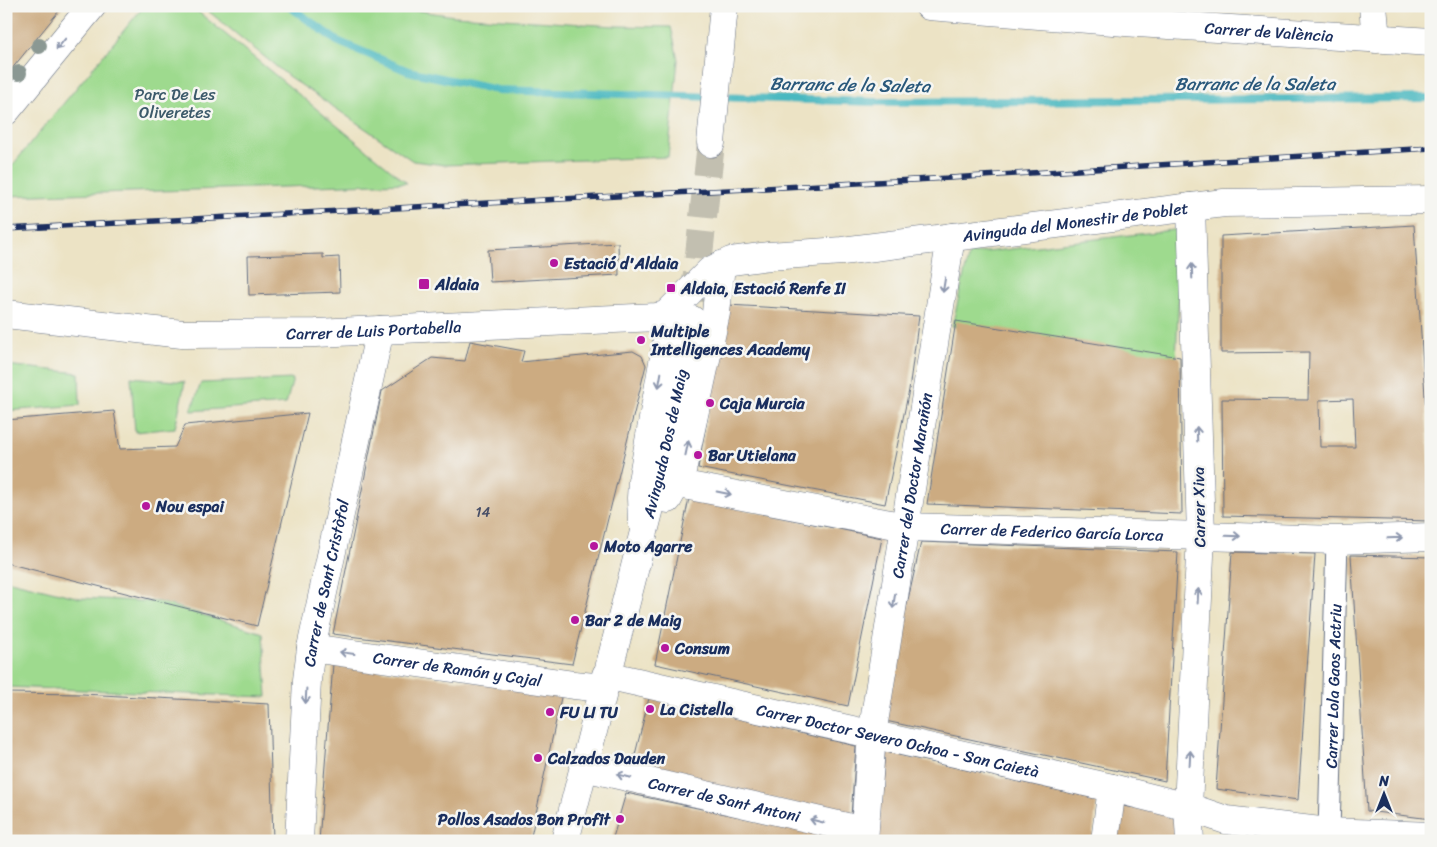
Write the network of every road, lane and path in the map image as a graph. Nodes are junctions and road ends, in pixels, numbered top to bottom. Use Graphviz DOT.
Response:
graph roads {
  1 [pos="92,6"];
  2 [pos="929,6"];
  3 [pos="1373,6"];
  4 [pos="723,13"];
  5 [pos="1137,15"];
  6 [pos="1376,39"];
  7 [pos="1431,42"];
  8 [pos="6,111"];
  9 [pos="711,143"];
  10 [pos="1431,200"];
  11 [pos="1191,207"];
  12 [pos="951,237"];
  13 [pos="721,265"];
  14 [pos="6,314"];
  15 [pos="666,315"];
  16 [pos="692,320"];
  17 [pos="380,330"];
  18 [pos="676,486"];
  19 [pos="906,527"];
  20 [pos="1201,535"];
  21 [pos="1431,537"];
  22 [pos="643,538"];
  23 [pos="1337,540"];
  24 [pos="311,648"];
  25 [pos="605,682"];
  26 [pos="872,735"];
  27 [pos="584,767"];
  28 [pos="1112,788"];
  29 [pos="1188,807"];
  30 [pos="864,836"];
  31 [pos="1329,836"];
  32 [pos="1431,836"];
  33 [pos="299,841"];
  34 [pos="565,841"];
  35 [pos="1106,841"];
  36 [pos="1190,841"];
  1 -- 8 [label="street, one-way"];
  2 -- 5 [label="street, Carrer de València"];
  3 -- 6 [label="street"];
  4 -- 9 [label="street"];
  5 -- 6 [label="street, Carrer de València"];
  6 -- 7 [label="street, Carrer de València"];
  10 -- 11 [label="street, Avinguda del Monestir de Poblet"];
  11 -- 12 [label="street, Avinguda del Monestir de Poblet"];
  20 -- 11 [label="street, Carrer Xiva, one-way"];
  12 -- 13 [label="street, Avinguda del Monestir de Poblet"];
  12 -- 19 [label="street, Carrer del Doctor Marañón, one-way"];
  13 -- 15 [label="street"];
  18 -- 13 [label="street, Avinguda Dos de Maig, one-way"];
  14 -- 17 [label="street, Carrer de Luis Portabella"];
  15 -- 17 [label="street, Carrer de Luis Portabella"];
  15 -- 22 [label="street, Avinguda Dos de Maig, one-way"];
  16 -- 22 [label="street, Avinguda Dos de Maig"];
  17 -- 24 [label="street, Carrer de Sant Cristòfol"];
  18 -- 19 [label="street, Carrer de Federico García Lorca, one-way"];
  18 -- 22 [label="street, Avinguda Dos de Maig"];
  19 -- 20 [label="street, Carrer de Federico García Lorca"];
  19 -- 26 [label="street, Carrer del Doctor Marañón, one-way"];
  20 -- 23 [label="street, Carrer de Federico García Lorca, one-way"];
  29 -- 20 [label="street, Carrer Xiva, one-way"];
  23 -- 21 [label="street, Carrer de Federico García Lorca, one-way"];
  22 -- 25 [label="street, Avinguda Dos de Maig"];
  23 -- 31 [label="street, Carrer Lola Gaos Actriu"];
  25 -- 24 [label="street, Carrer de Ramón y Cajal, one-way"];
  24 -- 33 [label="street, Carrer de Sant Cristòfol, one-way"];
  25 -- 26 [label="street, Carrer Doctor Severo Ochoa - San Caietà"];
  25 -- 27 [label="street, Avinguda Dos de Maig"];
  26 -- 28 [label="street, Carrer Doctor Severo Ochoa - San Caietà"];
  26 -- 30 [label="street, Carrer del Doctor Marañón"];
  30 -- 27 [label="street, Carrer de Sant Antoni, one-way"];
  27 -- 34 [label="street, Avinguda Dos de Maig"];
  28 -- 29 [label="street, Carrer Doctor Severo Ochoa - San Caietà"];
  28 -- 35 [label="street"];
  29 -- 31 [label="street, Carrer Doctor Severo Ochoa - San Caietà"];
  29 -- 36 [label="street, Carrer Xiva"];
  31 -- 32 [label="street, Carrer Doctor Severo Ochoa - San Caietà"];
}
